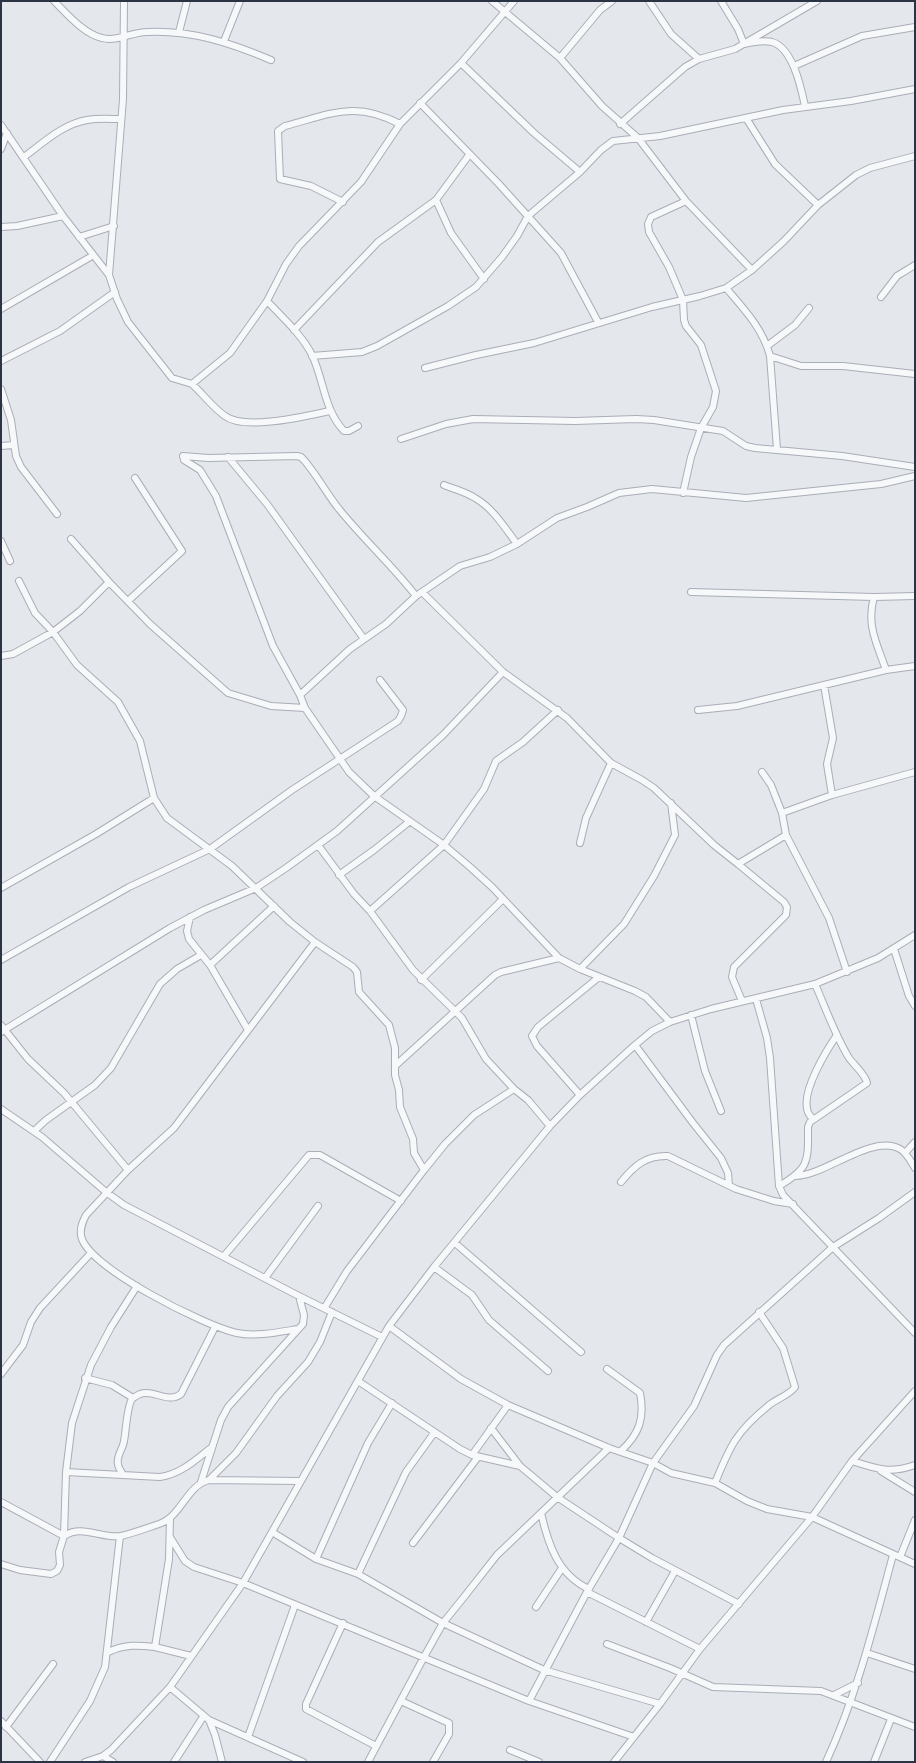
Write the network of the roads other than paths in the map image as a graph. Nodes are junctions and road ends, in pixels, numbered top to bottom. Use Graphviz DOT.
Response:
graph roads {
  1 [pos="54,1"];
  2 [pos="124,1"];
  3 [pos="188,1"];
  4 [pos="240,1"];
  5 [pos="492,1"];
  6 [pos="514,1"];
  7 [pos="612,1"];
  8 [pos="649,1"];
  9 [pos="721,1"];
  10 [pos="817,1"];
  11 [pos="505,11"];
  12 [pos="915,27"];
  13 [pos="179,32"];
  14 [pos="123,36"];
  15 [pos="224,41"];
  16 [pos="744,44"];
  17 [pos="560,58"];
  18 [pos="699,59"];
  19 [pos="271,60"];
  20 [pos="462,63"];
  21 [pos="794,66"];
  22 [pos="915,90"];
  23 [pos="420,103"];
  24 [pos="805,106"];
  25 [pos="746,118"];
  26 [pos="121,119"];
  27 [pos="400,124"];
  28 [pos="620,124"];
  29 [pos="1,125"];
  30 [pos="7,133"];
  31 [pos="638,138"];
  32 [pos="1,149"];
  33 [pos="469,155"];
  34 [pos="915,156"];
  35 [pos="24,157"];
  36 [pos="580,172"];
  37 [pos="436,200"];
  38 [pos="686,201"];
  39 [pos="343,202"];
  40 [pos="818,205"];
  41 [pos="63,216"];
  42 [pos="528,216"];
  43 [pos="114,226"];
  44 [pos="1,227"];
  45 [pos="79,237"];
  46 [pos="92,256"];
  47 [pos="915,265"];
  48 [pos="752,270"];
  49 [pos="109,275"];
  50 [pos="484,279"];
  51 [pos="726,288"];
  52 [pos="115,292"];
  53 [pos="881,297"];
  54 [pos="683,300"];
  55 [pos="267,301"];
  56 [pos="809,308"];
  57 [pos="1,309"];
  58 [pos="598,322"];
  59 [pos="294,330"];
  60 [pos="767,346"];
  61 [pos="312,356"];
  62 [pos="770,356"];
  63 [pos="1,361"];
  64 [pos="425,368"];
  65 [pos="915,374"];
  66 [pos="192,384"];
  67 [pos="1,390"];
  68 [pos="330,411"];
  69 [pos="358,426"];
  70 [pos="701,428"];
  71 [pos="401,439"];
  72 [pos="14,445"];
  73 [pos="1,446"];
  74 [pos="777,449"];
  75 [pos="228,457"];
  76 [pos="915,467"];
  77 [pos="915,476"];
  78 [pos="135,478"];
  79 [pos="444,485"];
  80 [pos="683,493"];
  81 [pos="56,514"];
  82 [pos="71,539"];
  83 [pos="1,542"];
  84 [pos="517,544"];
  85 [pos="10,561"];
  86 [pos="18,581"];
  87 [pos="109,582"];
  88 [pos="422,592"];
  89 [pos="691,592"];
  90 [pos="416,596"];
  91 [pos="915,596"];
  92 [pos="874,597"];
  93 [pos="128,601"];
  94 [pos="53,632"];
  95 [pos="364,639"];
  96 [pos="1,656"];
  97 [pos="915,666"];
  98 [pos="886,670"];
  99 [pos="504,672"];
  100 [pos="380,680"];
  101 [pos="824,685"];
  102 [pos="300,695"];
  103 [pos="305,708"];
  104 [pos="558,710"];
  105 [pos="698,710"];
  106 [pos="340,760"];
  107 [pos="611,763"];
  108 [pos="762,772"];
  109 [pos="915,772"];
  110 [pos="832,795"];
  111 [pos="374,796"];
  112 [pos="154,798"];
  113 [pos="671,803"];
  114 [pos="782,813"];
  115 [pos="409,822"];
  116 [pos="786,835"];
  117 [pos="580,843"];
  118 [pos="444,845"];
  119 [pos="318,846"];
  120 [pos="210,850"];
  121 [pos="738,864"];
  122 [pos="339,875"];
  123 [pos="1,888"];
  124 [pos="256,888"];
  125 [pos="503,899"];
  126 [pos="274,906"];
  127 [pos="370,911"];
  128 [pos="190,917"];
  129 [pos="915,935"];
  130 [pos="315,942"];
  131 [pos="894,949"];
  132 [pos="201,955"];
  133 [pos="559,958"];
  134 [pos="1,960"];
  135 [pos="210,964"];
  136 [pos="580,969"];
  137 [pos="846,972"];
  138 [pos="600,977"];
  139 [pos="421,980"];
  140 [pos="815,984"];
  141 [pos="756,999"];
  142 [pos="742,1001"];
  143 [pos="915,1006"];
  144 [pos="454,1011"];
  145 [pos="691,1015"];
  146 [pos="670,1022"];
  147 [pos="2,1029"];
  148 [pos="248,1030"];
  149 [pos="837,1035"];
  150 [pos="635,1045"];
  151 [pos="394,1066"];
  152 [pos="514,1088"];
  153 [pos="580,1095"];
  154 [pos="71,1102"];
  155 [pos="1,1109"];
  156 [pos="721,1111"];
  157 [pos="812,1119"];
  158 [pos="550,1126"];
  159 [pos="34,1131"];
  160 [pos="915,1142"];
  161 [pos="905,1153"];
  162 [pos="915,1168"];
  163 [pos="128,1170"];
  164 [pos="424,1170"];
  165 [pos="795,1176"];
  166 [pos="620,1182"];
  167 [pos="729,1185"];
  168 [pos="779,1186"];
  169 [pos="106,1192"];
  170 [pos="915,1192"];
  171 [pos="401,1201"];
  172 [pos="793,1204"];
  173 [pos="318,1206"];
  174 [pos="455,1243"];
  175 [pos="833,1246"];
  176 [pos="91,1253"];
  177 [pos="224,1256"];
  178 [pos="434,1267"];
  179 [pos="265,1278"];
  180 [pos="137,1286"];
  181 [pos="299,1296"];
  182 [pos="325,1307"];
  183 [pos="332,1312"];
  184 [pos="759,1312"];
  185 [pos="389,1326"];
  186 [pos="215,1327"];
  187 [pos="298,1329"];
  188 [pos="915,1333"];
  189 [pos="382,1337"];
  190 [pos="581,1352"];
  191 [pos="607,1369"];
  192 [pos="548,1371"];
  193 [pos="1,1374"];
  194 [pos="86,1378"];
  195 [pos="358,1381"];
  196 [pos="915,1391"];
  197 [pos="133,1398"];
  198 [pos="392,1402"];
  199 [pos="508,1405"];
  200 [pos="492,1428"];
  201 [pos="434,1433"];
  202 [pos="212,1448"];
  203 [pos="609,1448"];
  204 [pos="621,1452"];
  205 [pos="475,1456"];
  206 [pos="852,1461"];
  207 [pos="653,1463"];
  208 [pos="915,1465"];
  209 [pos="520,1466"];
  210 [pos="880,1470"];
  211 [pos="66,1472"];
  212 [pos="123,1475"];
  213 [pos="209,1480"];
  214 [pos="300,1481"];
  215 [pos="201,1482"];
  216 [pos="715,1483"];
  217 [pos="915,1492"];
  218 [pos="558,1497"];
  219 [pos="1,1502"];
  220 [pos="541,1513"];
  221 [pos="812,1517"];
  222 [pos="170,1518"];
  223 [pos="915,1520"];
  224 [pos="272,1532"];
  225 [pos="64,1536"];
  226 [pos="120,1536"];
  227 [pos="170,1537"];
  228 [pos="619,1538"];
  229 [pos="413,1544"];
  230 [pos="893,1554"];
  231 [pos="900,1557"];
  232 [pos="316,1559"];
  233 [pos="915,1564"];
  234 [pos="2,1565"];
  235 [pos="562,1568"];
  236 [pos="675,1572"];
  237 [pos="358,1574"];
  238 [pos="243,1583"];
  239 [pos="588,1591"];
  240 [pos="739,1604"];
  241 [pos="295,1605"];
  242 [pos="536,1607"];
  243 [pos="646,1622"];
  244 [pos="343,1623"];
  245 [pos="443,1623"];
  246 [pos="607,1644"];
  247 [pos="155,1647"];
  248 [pos="700,1649"];
  249 [pos="108,1652"];
  250 [pos="867,1653"];
  251 [pos="191,1656"];
  252 [pos="424,1657"];
  253 [pos="53,1664"];
  254 [pos="915,1669"];
  255 [pos="544,1670"];
  256 [pos="682,1673"];
  257 [pos="858,1683"];
  258 [pos="170,1687"];
  259 [pos="834,1694"];
  260 [pos="401,1701"];
  261 [pos="528,1701"];
  262 [pos="852,1702"];
  263 [pos="660,1704"];
  264 [pos="202,1716"];
  265 [pos="891,1719"];
  266 [pos="209,1720"];
  267 [pos="1,1721"];
  268 [pos="6,1726"];
  269 [pos="915,1727"];
  270 [pos="248,1737"];
  271 [pos="634,1737"];
  272 [pos="376,1746"];
  273 [pos="510,1750"];
  274 [pos="103,1756"];
  275 [pos="40,1762"];
  276 [pos="50,1762"];
  277 [pos="85,1762"];
  278 [pos="112,1762"];
  279 [pos="174,1762"];
  280 [pos="222,1762"];
  281 [pos="303,1762"];
  282 [pos="368,1762"];
  283 [pos="433,1762"];
  284 [pos="539,1762"];
  285 [pos="614,1762"];
  286 [pos="826,1762"];
  287 [pos="874,1762"];
  1 -- 14 [label="street"];
  2 -- 14 [label="street"];
  3 -- 13 [label="street"];
  4 -- 15 [label="street"];
  5 -- 11 [label="street"];
  6 -- 11 [label="street"];
  7 -- 17 [label="street"];
  8 -- 18 [label="street"];
  9 -- 16 [label="street"];
  10 -- 16 [label="street"];
  11 -- 17 [label="street"];
  11 -- 20 [label="street"];
  12 -- 21 [label="street"];
  13 -- 14 [label="street"];
  13 -- 15 [label="street"];
  14 -- 26 [label="street"];
  15 -- 19 [label="street"];
  16 -- 18 [label="street"];
  16 -- 21 [label="street"];
  17 -- 28 [label="street"];
  18 -- 28 [label="street"];
  20 -- 23 [label="street"];
  20 -- 36 [label="street"];
  21 -- 24 [label="street"];
  22 -- 24 [label="street"];
  23 -- 27 [label="street"];
  23 -- 33 [label="street"];
  24 -- 25 [label="street"];
  25 -- 31 [label="street"];
  25 -- 40 [label="street"];
  26 -- 35 [label="street"];
  26 -- 43 [label="street"];
  27 -- 39 [label="street"];
  27 -- 39 [label="street"];
  28 -- 31 [label="street"];
  29 -- 30 [label="street"];
  30 -- 32 [label="street"];
  30 -- 35 [label="street"];
  31 -- 36 [label="street"];
  31 -- 38 [label="street"];
  33 -- 37 [label="street"];
  33 -- 42 [label="street"];
  34 -- 40 [label="street"];
  35 -- 41 [label="street"];
  36 -- 42 [label="street"];
  37 -- 50 [label="street"];
  37 -- 59 [label="street"];
  38 -- 48 [label="street"];
  38 -- 54 [label="street"];
  39 -- 55 [label="street"];
  40 -- 48 [label="street"];
  41 -- 44 [label="street"];
  41 -- 45 [label="street"];
  42 -- 50 [label="street"];
  42 -- 58 [label="street"];
  43 -- 45 [label="street"];
  43 -- 49 [label="street"];
  45 -- 46 [label="street"];
  46 -- 49 [label="street"];
  46 -- 57 [label="street"];
  47 -- 53 [label="street"];
  48 -- 51 [label="street"];
  49 -- 52 [label="street"];
  50 -- 61 [label="street"];
  51 -- 54 [label="street"];
  51 -- 60 [label="street"];
  52 -- 63 [label="street"];
  52 -- 66 [label="street"];
  54 -- 58 [label="street"];
  54 -- 70 [label="street"];
  55 -- 59 [label="street"];
  55 -- 66 [label="street"];
  56 -- 60 [label="street"];
  58 -- 64 [label="street"];
  59 -- 61 [label="street"];
  60 -- 62 [label="street"];
  61 -- 68 [label="street"];
  62 -- 65 [label="street"];
  62 -- 74 [label="street"];
  66 -- 68 [label="street"];
  67 -- 72 [label="street"];
  68 -- 69 [label="street"];
  70 -- 71 [label="street"];
  70 -- 74 [label="street"];
  70 -- 80 [label="street"];
  72 -- 73 [label="street"];
  72 -- 81 [label="street"];
  74 -- 76 [label="street"];
  75 -- 90 [label="street"];
  75 -- 95 [label="street"];
  75 -- 102 [label="street"];
  77 -- 80 [label="street"];
  78 -- 93 [label="street"];
  79 -- 84 [label="street"];
  80 -- 84 [label="street"];
  82 -- 87 [label="street"];
  83 -- 85 [label="street"];
  84 -- 88 [label="street"];
  86 -- 94 [label="street"];
  87 -- 93 [label="street"];
  87 -- 94 [label="street"];
  88 -- 90 [label="street"];
  88 -- 99 [label="street"];
  89 -- 92 [label="street"];
  90 -- 95 [label="street"];
  91 -- 92 [label="street"];
  92 -- 98 [label="street"];
  93 -- 103 [label="street"];
  94 -- 96 [label="street"];
  94 -- 112 [label="street"];
  95 -- 102 [label="street"];
  97 -- 98 [label="street"];
  98 -- 101 [label="street"];
  99 -- 104 [label="street"];
  99 -- 111 [label="street"];
  100 -- 106 [label="street"];
  101 -- 105 [label="street"];
  101 -- 110 [label="street"];
  102 -- 103 [label="street"];
  103 -- 106 [label="street"];
  104 -- 107 [label="street"];
  104 -- 118 [label="street"];
  106 -- 111 [label="street"];
  106 -- 120 [label="street"];
  107 -- 113 [label="street"];
  107 -- 117 [label="street"];
  108 -- 114 [label="street"];
  109 -- 110 [label="street"];
  110 -- 114 [label="street"];
  111 -- 115 [label="street"];
  111 -- 119 [label="street"];
  112 -- 120 [label="street"];
  112 -- 123 [label="street"];
  113 -- 121 [label="street"];
  113 -- 136 [label="street"];
  114 -- 116 [label="street"];
  115 -- 118 [label="street"];
  115 -- 122 [label="street"];
  116 -- 121 [label="street"];
  116 -- 137 [label="street"];
  118 -- 125 [label="street"];
  118 -- 127 [label="street"];
  119 -- 122 [label="street"];
  119 -- 124 [label="street"];
  120 -- 124 [label="street"];
  120 -- 134 [label="street"];
  121 -- 142 [label="street"];
  122 -- 127 [label="street"];
  124 -- 126 [label="street"];
  124 -- 128 [label="street"];
  125 -- 133 [label="street"];
  125 -- 139 [label="street"];
  126 -- 130 [label="street"];
  126 -- 135 [label="street"];
  127 -- 139 [label="street"];
  128 -- 132 [label="street"];
  128 -- 147 [label="street"];
  129 -- 131 [label="street"];
  130 -- 148 [label="street"];
  130 -- 151 [label="street"];
  131 -- 137 [label="street"];
  131 -- 143 [label="street"];
  132 -- 135 [label="street"];
  132 -- 154 [label="street"];
  133 -- 136 [label="street"];
  133 -- 144 [label="street"];
  135 -- 148 [label="street"];
  136 -- 138 [label="street"];
  137 -- 140 [label="street"];
  138 -- 146 [label="street"];
  138 -- 153 [label="street"];
  139 -- 144 [label="street"];
  140 -- 141 [label="street"];
  140 -- 149 [label="street"];
  141 -- 142 [label="street"];
  141 -- 168 [label="street"];
  142 -- 145 [label="street"];
  144 -- 151 [label="street"];
  144 -- 152 [label="street"];
  145 -- 146 [label="street"];
  145 -- 156 [label="street"];
  146 -- 150 [label="street"];
  147 -- 154 [label="street"];
  148 -- 163 [label="street"];
  149 -- 157 [label="street"];
  149 -- 157 [label="street"];
  150 -- 153 [label="street"];
  150 -- 167 [label="street"];
  151 -- 164 [label="street"];
  152 -- 158 [label="street"];
  152 -- 164 [label="street"];
  153 -- 158 [label="street"];
  154 -- 159 [label="street"];
  154 -- 163 [label="street"];
  155 -- 159 [label="street"];
  157 -- 165 [label="street"];
  158 -- 174 [label="street"];
  159 -- 169 [label="street"];
  160 -- 161 [label="street"];
  161 -- 162 [label="street"];
  161 -- 165 [label="street"];
  163 -- 169 [label="street"];
  164 -- 171 [label="street"];
  165 -- 168 [label="street"];
  166 -- 167 [label="street"];
  167 -- 172 [label="street"];
  168 -- 172 [label="street"];
  169 -- 176 [label="street"];
  169 -- 177 [label="street"];
  170 -- 175 [label="street"];
  171 -- 177 [label="street"];
  171 -- 182 [label="street"];
  172 -- 175 [label="street"];
  173 -- 179 [label="street"];
  174 -- 178 [label="street"];
  174 -- 190 [label="street"];
  175 -- 184 [label="street"];
  175 -- 188 [label="street"];
  176 -- 180 [label="street"];
  176 -- 193 [label="street"];
  177 -- 179 [label="street"];
  178 -- 185 [label="street"];
  178 -- 192 [label="street"];
  179 -- 181 [label="street"];
  180 -- 186 [label="street"];
  180 -- 194 [label="street"];
  181 -- 182 [label="street"];
  181 -- 187 [label="street"];
  182 -- 183 [label="street"];
  183 -- 189 [label="street"];
  183 -- 213 [label="street"];
  184 -- 207 [label="street"];
  184 -- 216 [label="street"];
  185 -- 189 [label="street"];
  185 -- 199 [label="street"];
  186 -- 187 [label="street"];
  186 -- 197 [label="street"];
  187 -- 202 [label="street"];
  189 -- 195 [label="street"];
  191 -- 204 [label="street"];
  194 -- 197 [label="street"];
  194 -- 211 [label="street"];
  195 -- 198 [label="street"];
  195 -- 214 [label="street"];
  196 -- 206 [label="street"];
  197 -- 212 [label="street"];
  198 -- 201 [label="street"];
  198 -- 232 [label="street"];
  199 -- 200 [label="street"];
  199 -- 203 [label="street"];
  200 -- 205 [label="street"];
  200 -- 209 [label="street"];
  201 -- 205 [label="street"];
  201 -- 237 [label="street"];
  202 -- 212 [label="street"];
  202 -- 215 [label="street"];
  203 -- 204 [label="street"];
  203 -- 218 [label="street"];
  204 -- 207 [label="street"];
  205 -- 209 [label="street"];
  205 -- 229 [label="street"];
  206 -- 210 [label="street"];
  206 -- 221 [label="street"];
  207 -- 216 [label="street"];
  207 -- 228 [label="street"];
  208 -- 210 [label="street"];
  209 -- 218 [label="street"];
  210 -- 217 [label="street"];
  211 -- 212 [label="street"];
  211 -- 225 [label="street"];
  213 -- 214 [label="street"];
  213 -- 215 [label="street"];
  214 -- 224 [label="street"];
  215 -- 222 [label="street"];
  216 -- 221 [label="street"];
  218 -- 220 [label="street"];
  218 -- 228 [label="street"];
  219 -- 225 [label="street"];
  220 -- 235 [label="street"];
  220 -- 245 [label="street"];
  221 -- 230 [label="street"];
  221 -- 240 [label="street"];
  222 -- 226 [label="street"];
  222 -- 227 [label="street"];
  223 -- 231 [label="street"];
  224 -- 232 [label="street"];
  224 -- 238 [label="street"];
  225 -- 226 [label="street"];
  225 -- 234 [label="street"];
  226 -- 249 [label="street"];
  227 -- 238 [label="street"];
  227 -- 247 [label="street"];
  228 -- 236 [label="street"];
  228 -- 239 [label="street"];
  230 -- 231 [label="street"];
  230 -- 250 [label="street"];
  231 -- 233 [label="street"];
  232 -- 237 [label="street"];
  235 -- 239 [label="street"];
  235 -- 242 [label="street"];
  236 -- 240 [label="street"];
  236 -- 243 [label="street"];
  237 -- 245 [label="street"];
  238 -- 241 [label="street"];
  238 -- 251 [label="street"];
  239 -- 243 [label="street"];
  239 -- 255 [label="street"];
  240 -- 248 [label="street"];
  241 -- 244 [label="street"];
  241 -- 270 [label="street"];
  243 -- 248 [label="street"];
  244 -- 252 [label="street"];
  244 -- 272 [label="street"];
  245 -- 252 [label="street"];
  245 -- 255 [label="street"];
  246 -- 256 [label="street"];
  247 -- 249 [label="street"];
  247 -- 251 [label="street"];
  248 -- 256 [label="street"];
  249 -- 276 [label="street"];
  250 -- 254 [label="street"];
  250 -- 257 [label="street"];
  251 -- 258 [label="street"];
  252 -- 260 [label="street"];
  252 -- 261 [label="street"];
  253 -- 268 [label="street"];
  255 -- 261 [label="street"];
  255 -- 263 [label="street"];
  256 -- 259 [label="street"];
  256 -- 263 [label="street"];
  257 -- 259 [label="street"];
  257 -- 262 [label="street"];
  258 -- 264 [label="street"];
  258 -- 274 [label="street"];
  259 -- 262 [label="street"];
  260 -- 272 [label="street"];
  260 -- 283 [label="street"];
  261 -- 271 [label="street"];
  262 -- 265 [label="street"];
  262 -- 286 [label="street"];
  263 -- 271 [label="street"];
  264 -- 266 [label="street"];
  264 -- 279 [label="street"];
  265 -- 269 [label="street"];
  265 -- 287 [label="street"];
  266 -- 270 [label="street"];
  266 -- 280 [label="street"];
  267 -- 268 [label="street"];
  268 -- 275 [label="street"];
  270 -- 281 [label="street"];
  271 -- 285 [label="street"];
  272 -- 282 [label="street"];
  273 -- 284 [label="street"];
  274 -- 277 [label="street"];
  274 -- 278 [label="street"];
}
